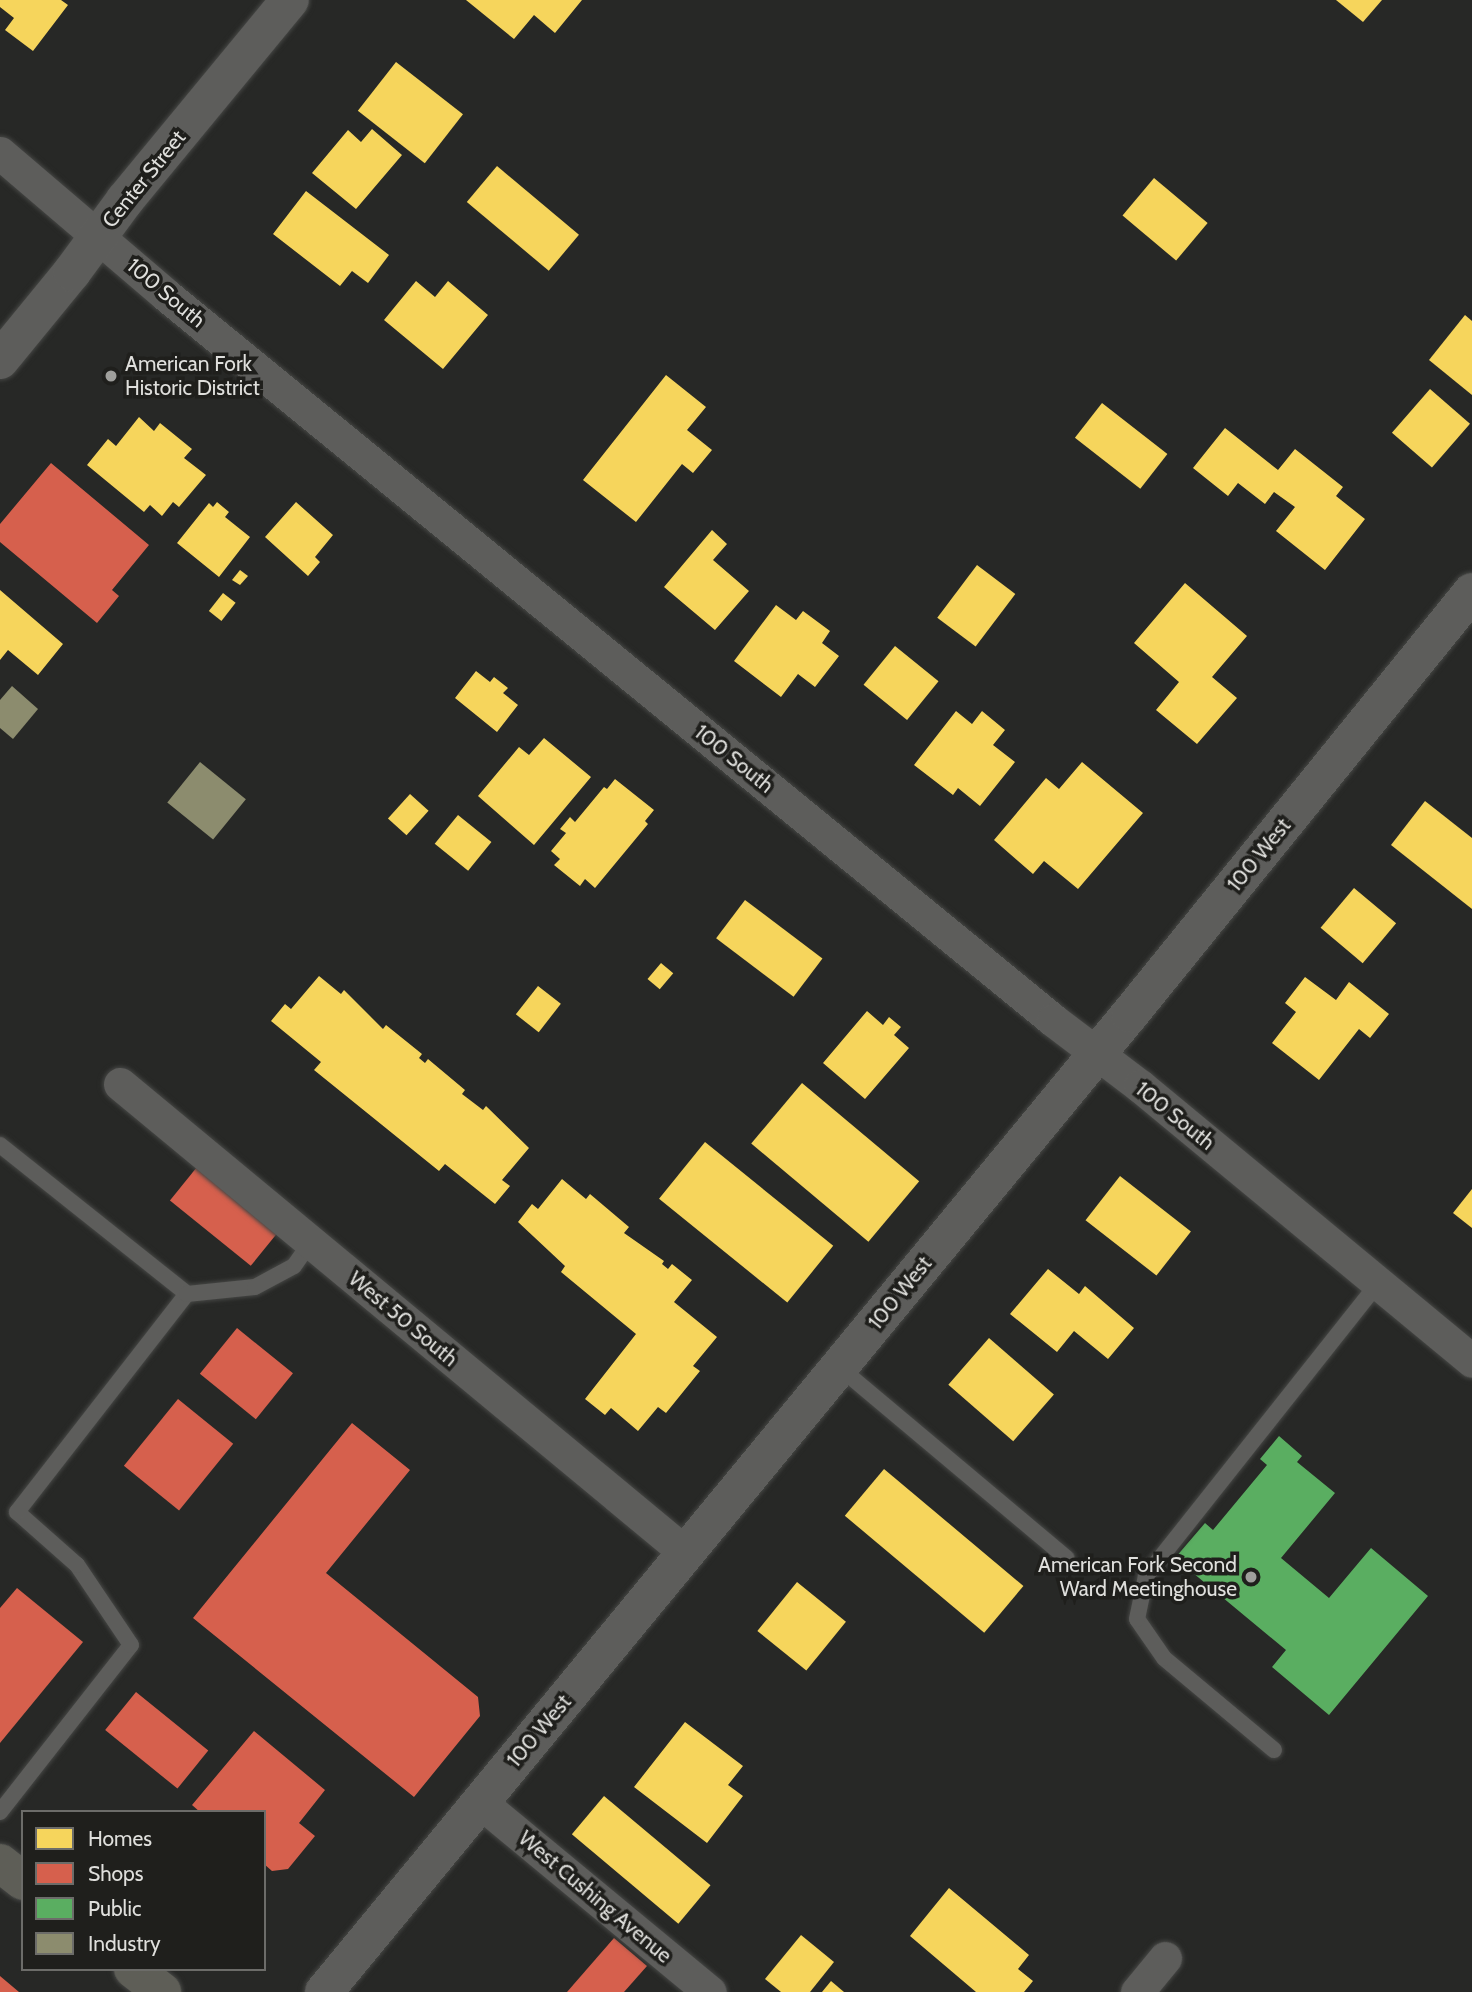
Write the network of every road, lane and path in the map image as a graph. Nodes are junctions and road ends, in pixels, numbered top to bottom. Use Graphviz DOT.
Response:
graph roads {
  1 [pos="290,0"];
  2 [pos="0,153"];
  3 [pos="98,236"];
  4 [pos="0,360"];
  5 [pos="1472,592"];
  6 [pos="1097,1054"];
  7 [pos="120,1084"];
  8 [pos="0,1145"];
  9 [pos="310,1243"];
  10 [pos="1378,1283"];
  11 [pos="187,1294"];
  12 [pos="1472,1361"];
  13 [pos="839,1367"];
  14 [pos="686,1553"];
  15 [pos="1068,1558"];
  16 [pos="1274,1750"];
  17 [pos="480,1802"];
  18 [pos="0,1812"];
  19 [pos="0,1863"];
  20 [pos="21,1879"];
  21 [pos="1165,1958"];
  22 [pos="136,1971"];
  23 [pos="162,1992"];
  24 [pos="324,1992"];
  25 [pos="710,1992"];
  26 [pos="1138,1992"];
  1 -- 3 [label="street, Center Street"];
  2 -- 3 [label="street, 100 South"];
  3 -- 4 [label="street, Center Street"];
  3 -- 6 [label="street, 100 South"];
  5 -- 6 [label="street, 100 West"];
  6 -- 10 [label="street, 100 South"];
  6 -- 13 [label="street, 100 West"];
  7 -- 9 [label="street, West 50 South"];
  8 -- 11 [label="lane"];
  9 -- 11 [label="lane"];
  9 -- 14 [label="street, West 50 South"];
  10 -- 12 [label="street, 100 South"];
  10 -- 16 [label="lane"];
  11 -- 18 [label="lane"];
  13 -- 14 [label="street, 100 West"];
  13 -- 15 [label="lane"];
  14 -- 17 [label="street, 100 West"];
  17 -- 24 [label="street, 100 West"];
  17 -- 25 [label="street, West Cushing Avenue"];
  19 -- 20 [label="main road"];
  21 -- 26 [label="street"];
  22 -- 23 [label="main road"];
}
